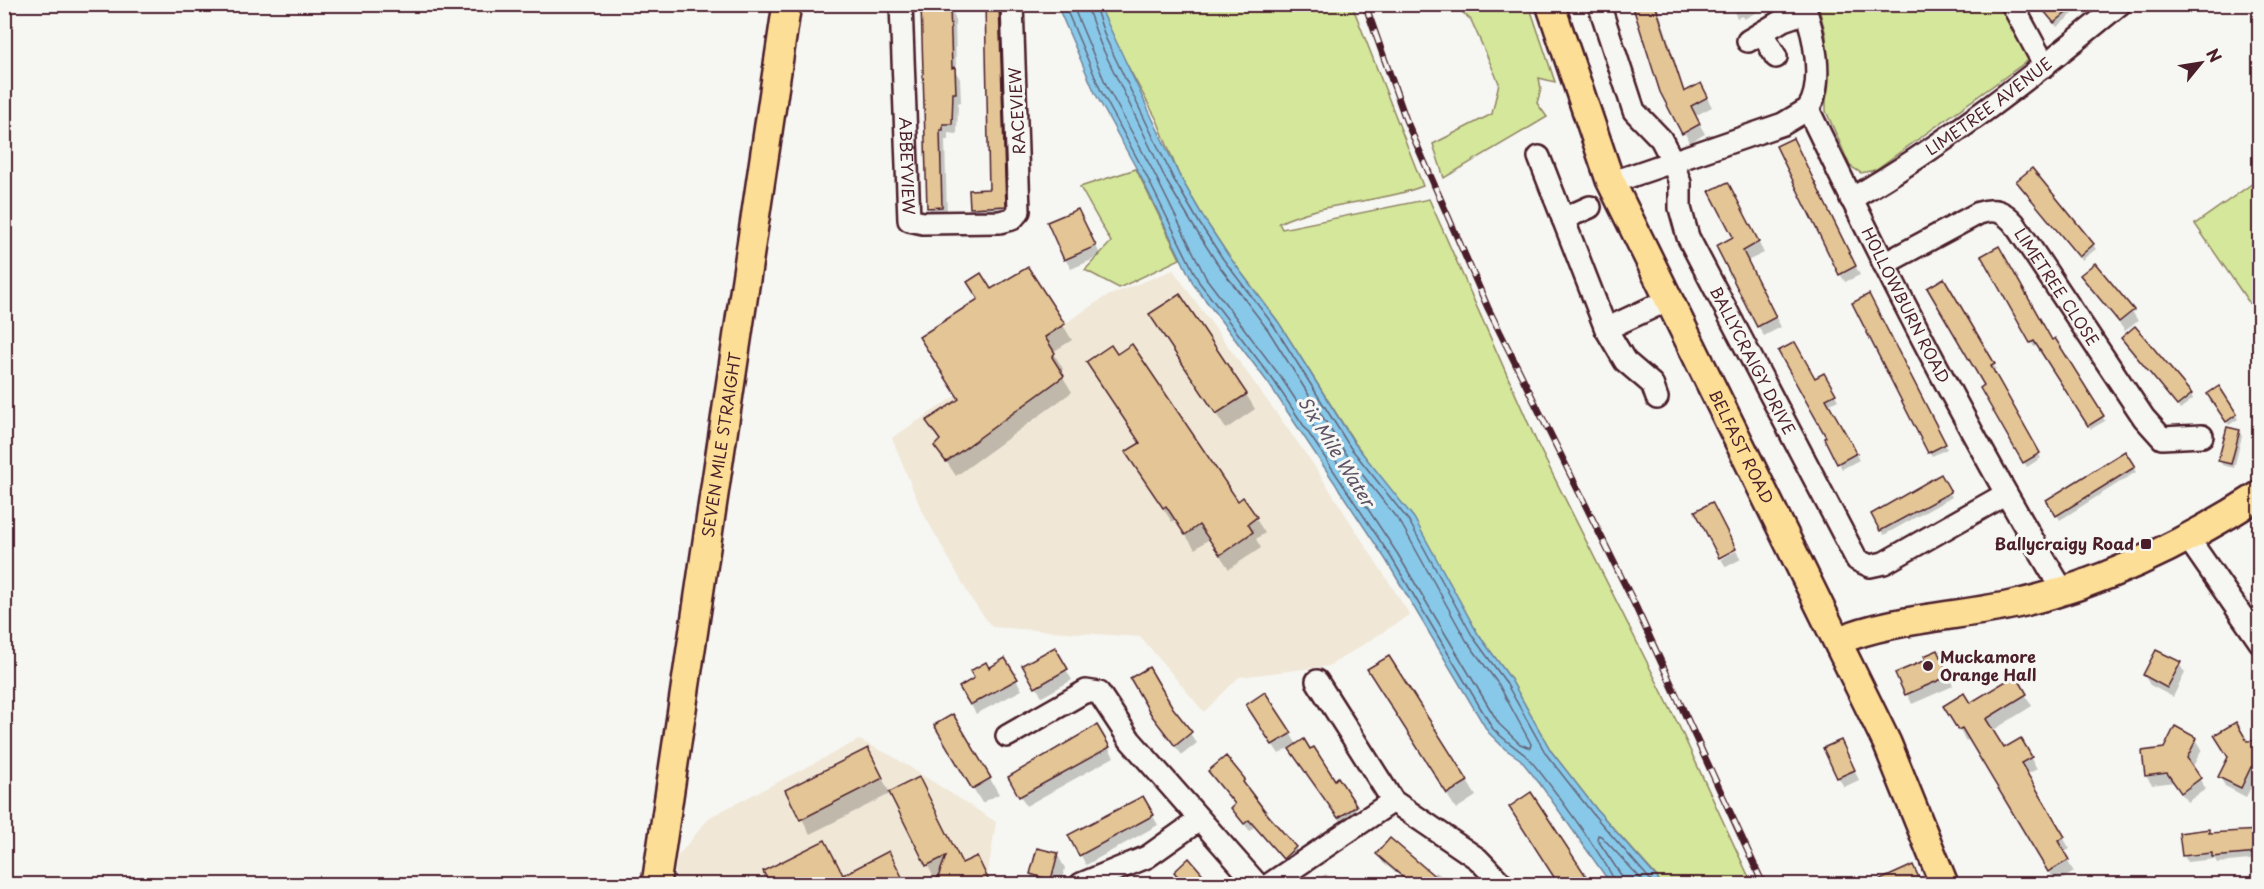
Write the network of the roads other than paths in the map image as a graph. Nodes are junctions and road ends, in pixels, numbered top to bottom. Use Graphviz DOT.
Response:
graph roads {
  1 [pos="787,4"];
  2 [pos="901,4"];
  3 [pos="1012,4"];
  4 [pos="1550,4"];
  5 [pos="1599,4"];
  6 [pos="2012,4"];
  7 [pos="2120,4"];
  8 [pos="1805,8"];
  9 [pos="1776,57"];
  10 [pos="2045,66"];
  11 [pos="1808,109"];
  12 [pos="1539,157"];
  13 [pos="1672,160"];
  14 [pos="1610,180"];
  15 [pos="1851,198"];
  16 [pos="1590,207"];
  17 [pos="1015,217"];
  18 [pos="1563,219"];
  19 [pos="1884,264"];
  20 [pos="1668,300"];
  21 [pos="1606,329"];
  22 [pos="1657,398"];
  23 [pos="2202,436"];
  24 [pos="2006,494"];
  25 [pos="2259,495"];
  26 [pos="2188,538"];
  27 [pos="2062,591"];
  28 [pos="1838,641"];
  29 [pos="2259,642"];
  30 [pos="1317,681"];
  31 [pos="1007,736"];
  32 [pos="1393,801"];
  33 [pos="1199,820"];
  34 [pos="656,885"];
  35 [pos="1081,885"];
  36 [pos="1257,885"];
  37 [pos="1270,885"];
  38 [pos="1502,885"];
  39 [pos="1944,885"];
  1 -- 34 [label="main road, SEVEN MILE STRAIGHT"];
  2 -- 17 [label="street, ABBEYVIEW"];
  3 -- 17 [label="street, RACEVIEW"];
  4 -- 14 [label="main road, BELFAST ROAD"];
  5 -- 13 [label="street, BALLYCRAIGY DRIVE"];
  6 -- 10 [label="street"];
  7 -- 10 [label="street, LIMETREE AVENUE"];
  8 -- 9 [label="street"];
  8 -- 11 [label="street"];
  10 -- 15 [label="street, LIMETREE AVENUE"];
  11 -- 13 [label="street"];
  11 -- 15 [label="street, HOLLOWBURN ROAD"];
  12 -- 18 [label="street"];
  13 -- 14 [label="street"];
  13 -- 24 [label="street, BALLYCRAIGY DRIVE"];
  14 -- 20 [label="main road, BELFAST ROAD"];
  15 -- 19 [label="street, HOLLOWBURN ROAD"];
  16 -- 18 [label="street"];
  18 -- 21 [label="street"];
  19 -- 23 [label="street, LIMETREE CLOSE"];
  19 -- 24 [label="street, HOLLOWBURN ROAD"];
  20 -- 21 [label="street"];
  20 -- 28 [label="main road, BELFAST ROAD"];
  21 -- 22 [label="street"];
  24 -- 27 [label="street, HOLLOWBURN ROAD"];
  25 -- 26 [label="main road"];
  26 -- 27 [label="main road"];
  26 -- 29 [label="street"];
  27 -- 28 [label="main road"];
  28 -- 39 [label="main road, BELFAST ROAD"];
  30 -- 32 [label="street"];
  31 -- 33 [label="street"];
  32 -- 37 [label="street"];
  32 -- 38 [label="street"];
  33 -- 35 [label="street"];
  33 -- 36 [label="street"];
}
